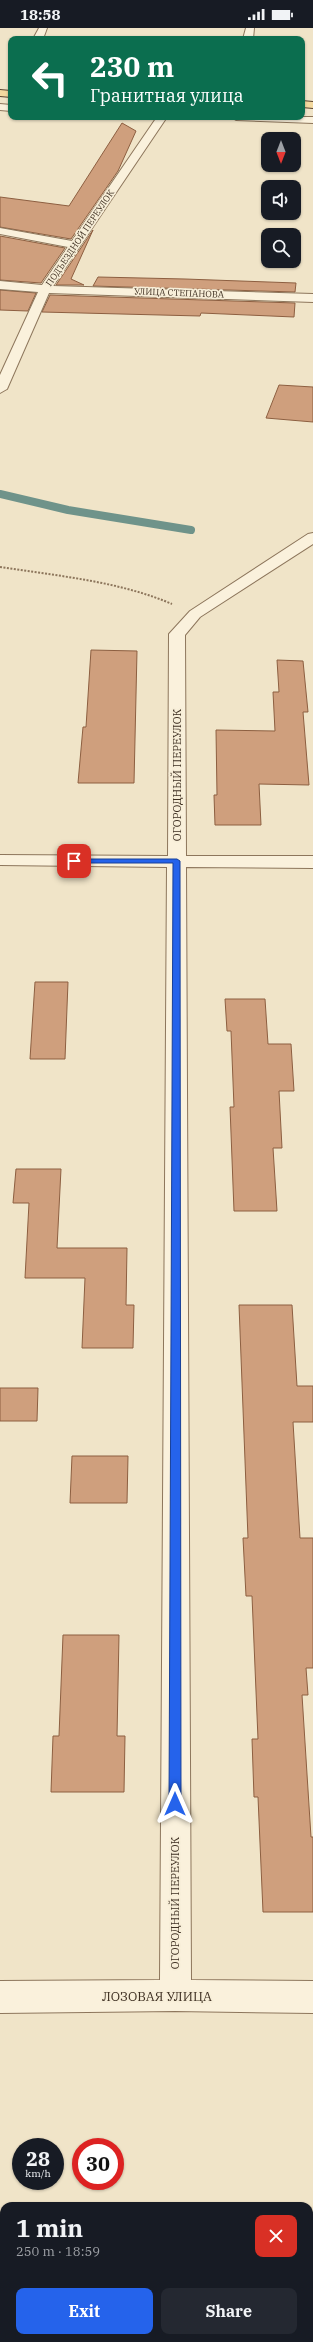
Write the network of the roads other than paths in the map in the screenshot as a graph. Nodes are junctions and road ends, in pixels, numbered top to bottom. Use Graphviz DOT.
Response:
graph roads {
  1 [pos="160,120"];
  2 [pos="0,231"];
  3 [pos="75,245"];
  4 [pos="0,285"];
  5 [pos="45,289"];
  6 [pos="313,298"];
  7 [pos="0,389"];
  8 [pos="313,537"];
  9 [pos="0,860"];
  10 [pos="177,861"];
  11 [pos="313,862"];
  12 [pos="175,1995"];
  13 [pos="0,1997"];
  14 [pos="313,1997"];
  1 -- 3 [label="street, ПОДЪЕЗДНОЙ ПЕРЕУЛОК"];
  2 -- 3 [label="street"];
  3 -- 5 [label="street, ПОДЪЕЗДНОЙ ПЕРЕУЛОК"];
  4 -- 5 [label="street, УЛИЦА СТЕПАНОВА"];
  5 -- 6 [label="street, УЛИЦА СТЕПАНОВА"];
  5 -- 7 [label="street, ПОДЪЕЗДНОЙ ПЕРЕУЛОК"];
  8 -- 10 [label="street, ОГОРОДНЫЙ ПЕРЕУЛОК"];
  9 -- 10 [label="street"];
  10 -- 11 [label="street"];
  10 -- 12 [label="street, ОГОРОДНЫЙ ПЕРЕУЛОК"];
  12 -- 13 [label="street, ЛОЗОВАЯ УЛИЦА"];
  12 -- 14 [label="street, ЛОЗОВАЯ УЛИЦА"];
}
